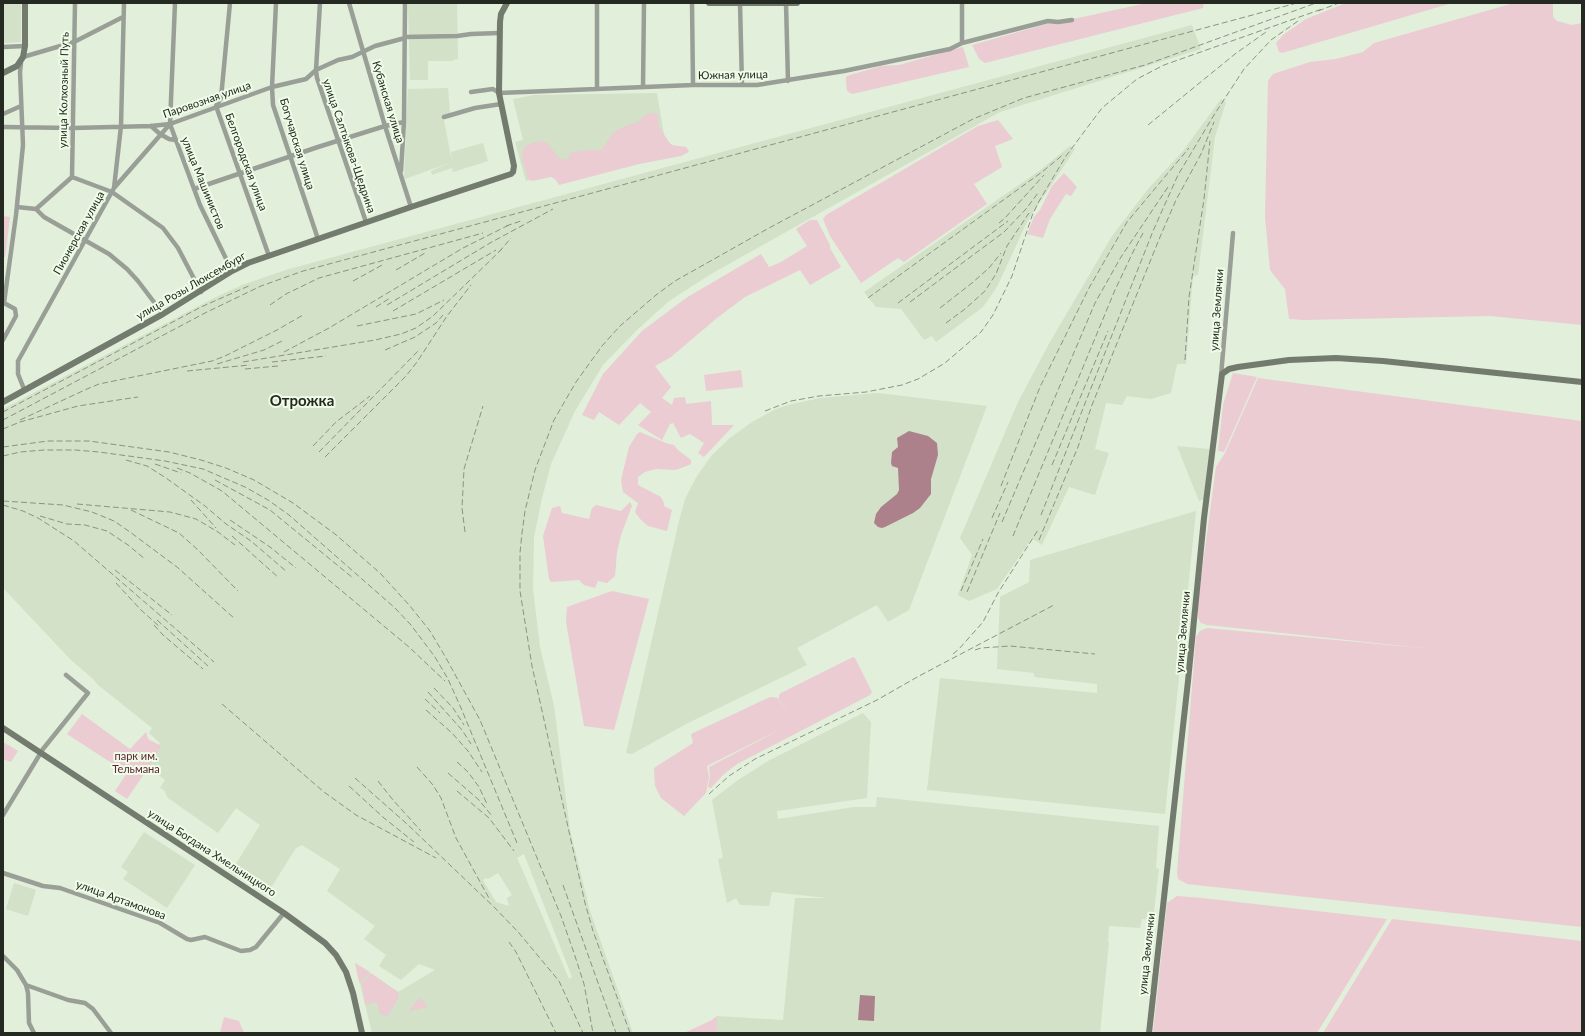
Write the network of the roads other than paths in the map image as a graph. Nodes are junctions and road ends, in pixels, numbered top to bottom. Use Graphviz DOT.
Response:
graph roads {
  1 [pos="25,3"];
  2 [pos="74,3"];
  3 [pos="124,3"];
  4 [pos="175,3"];
  5 [pos="230,3"];
  6 [pos="276,3"];
  7 [pos="320,3"];
  8 [pos="349,3"];
  9 [pos="405,3"];
  10 [pos="507,3"];
  11 [pos="597,3"];
  12 [pos="644,3"];
  13 [pos="692,3"];
  14 [pos="709,3"];
  15 [pos="740,3"];
  16 [pos="786,3"];
  17 [pos="797,3"];
  18 [pos="962,3"];
  19 [pos="123,17"];
  20 [pos="1072,20"];
  21 [pos="500,33"];
  22 [pos="405,37"];
  23 [pos="74,42"];
  24 [pos="962,42"];
  25 [pos="25,46"];
  26 [pos="3,47"];
  27 [pos="363,51"];
  28 [pos="22,60"];
  29 [pos="14,69"];
  30 [pos="316,70"];
  31 [pos="20,72"];
  32 [pos="3,73"];
  33 [pos="788,81"];
  34 [pos="693,85"];
  35 [pos="742,85"];
  36 [pos="272,87"];
  37 [pos="643,87"];
  38 [pos="597,89"];
  39 [pos="471,92"];
  40 [pos="499,93"];
  41 [pos="221,98"];
  42 [pos="228,102"];
  43 [pos="501,104"];
  44 [pos="21,106"];
  45 [pos="216,106"];
  46 [pos="3,114"];
  47 [pos="444,117"];
  48 [pos="404,122"];
  49 [pos="170,124"];
  50 [pos="121,126"];
  51 [pos="151,126"];
  52 [pos="385,126"];
  53 [pos="3,127"];
  54 [pos="23,127"];
  55 [pos="73,128"];
  56 [pos="160,134"];
  57 [pos="175,140"];
  58 [pos="338,142"];
  59 [pos="291,156"];
  60 [pos="241,173"];
  61 [pos="401,175"];
  62 [pos="72,177"];
  63 [pos="194,189"];
  64 [pos="113,190"];
  65 [pos="16,207"];
  66 [pos="411,207"];
  67 [pos="36,208"];
  68 [pos="366,222"];
  69 [pos="1233,233"];
  70 [pos="318,239"];
  71 [pos="85,240"];
  72 [pos="269,256"];
  73 [pos="232,271"];
  74 [pos="201,292"];
  75 [pos="4,303"];
  76 [pos="164,314"];
  77 [pos="3,340"];
  78 [pos="1221,378"];
  79 [pos="1541,378"];
  80 [pos="1582,379"];
  81 [pos="1582,382"];
  82 [pos="1582,385"];
  83 [pos="24,389"];
  84 [pos="3,402"];
  85 [pos="66,675"];
  86 [pos="3,728"];
  87 [pos="41,753"];
  88 [pos="3,815"];
  89 [pos="3,873"];
  90 [pos="284,913"];
  91 [pos="3,956"];
  92 [pos="26,985"];
  93 [pos="34,1033"];
  94 [pos="111,1033"];
  95 [pos="362,1033"];
  96 [pos="1149,1033"];
  1 -- 25 [label="street"];
  2 -- 23 [label="street, улица Колхозный Путь"];
  3 -- 19 [label="street, Пионерская улица"];
  4 -- 49 [label="street, улица Машинистов"];
  5 -- 41 [label="street, Белгородская улица"];
  6 -- 36 [label="street, Богучарская улица"];
  7 -- 30 [label="street, улица Салтыкова-Щедрина"];
  8 -- 27 [label="street, Кубанская улица"];
  9 -- 22 [label="street"];
  10 -- 21 [label="street"];
  11 -- 38 [label="street"];
  12 -- 37 [label="street"];
  13 -- 34 [label="street"];
  14 -- 15 [label="street"];
  15 -- 16 [label="street"];
  15 -- 35 [label="street"];
  16 -- 17 [label="street"];
  16 -- 33 [label="street"];
  18 -- 24 [label="street"];
  19 -- 23 [label="street"];
  19 -- 50 [label="street, Пионерская улица"];
  20 -- 24 [label="street, Южная улица"];
  21 -- 22 [label="street, Паровозная улица"];
  21 -- 40 [label="street"];
  22 -- 27 [label="street, Паровозная улица"];
  22 -- 48 [label="street"];
  23 -- 28 [label="street"];
  23 -- 55 [label="street, улица Колхозный Путь"];
  24 -- 33 [label="street, Южная улица"];
  25 -- 26 [label="street"];
  25 -- 28 [label="street"];
  27 -- 30 [label="street, Паровозная улица"];
  27 -- 52 [label="street, Кубанская улица"];
  28 -- 29 [label="street"];
  28 -- 31 [label="street"];
  29 -- 31 [label="street"];
  29 -- 32 [label="street"];
  30 -- 36 [label="street, Паровозная улица"];
  30 -- 58 [label="street, улица Салтыкова-Щедрина"];
  31 -- 44 [label="street"];
  33 -- 35 [label="street, Южная улица"];
  34 -- 35 [label="street, Южная улица"];
  34 -- 37 [label="street, Южная улица"];
  36 -- 42 [label="street, Паровозная улица"];
  36 -- 59 [label="street, Богучарская улица"];
  37 -- 38 [label="street, Южная улица"];
  38 -- 40 [label="street, Южная улица"];
  39 -- 40 [label="street, Южная улица"];
  40 -- 43 [label="street"];
  41 -- 42 [label="street"];
  41 -- 45 [label="street, Белгородская улица"];
  42 -- 45 [label="street, Паровозная улица"];
  43 -- 47 [label="street"];
  43 -- 66 [label="street, улица Розы Люксембург"];
  44 -- 46 [label="street"];
  44 -- 54 [label="street"];
  45 -- 49 [label="street, Паровозная улица"];
  45 -- 60 [label="street, Белгородская улица"];
  48 -- 52 [label="street"];
  48 -- 61 [label="street"];
  49 -- 51 [label="street, Паровозная улица"];
  49 -- 56 [label="street"];
  49 -- 57 [label="street, улица Машинистов"];
  50 -- 51 [label="street, Паровозная улица"];
  50 -- 55 [label="street, Паровозная улица"];
  50 -- 64 [label="street, Пионерская улица"];
  51 -- 56 [label="street"];
  52 -- 58 [label="street"];
  52 -- 61 [label="street, Кубанская улица"];
  53 -- 54 [label="street, Паровозная улица"];
  54 -- 55 [label="street, Паровозная улица"];
  54 -- 65 [label="street"];
  55 -- 62 [label="street, улица Колхозный Путь"];
  56 -- 57 [label="street"];
  56 -- 64 [label="street"];
  57 -- 63 [label="street, улица Машинистов"];
  58 -- 59 [label="street"];
  58 -- 68 [label="street, улица Салтыкова-Щедрина"];
  59 -- 60 [label="street"];
  59 -- 70 [label="street, Богучарская улица"];
  60 -- 63 [label="street"];
  60 -- 72 [label="street, Белгородская улица"];
  61 -- 66 [label="street, Кубанская улица"];
  62 -- 64 [label="street"];
  62 -- 67 [label="street"];
  63 -- 73 [label="street, улица Машинистов"];
  64 -- 71 [label="street, Пионерская улица"];
  64 -- 74 [label="street"];
  65 -- 67 [label="street"];
  65 -- 75 [label="street"];
  66 -- 68 [label="street, улица Розы Люксембург"];
  67 -- 71 [label="street"];
  68 -- 70 [label="street, улица Розы Люксембург"];
  69 -- 78 [label="street, улица Землячки"];
  70 -- 72 [label="street, улица Розы Люксембург"];
  71 -- 76 [label="street"];
  71 -- 83 [label="street, Пионерская улица"];
  72 -- 73 [label="street, улица Розы Люксембург"];
  73 -- 74 [label="street, улица Розы Люксембург"];
  74 -- 76 [label="street, улица Розы Люксембург"];
  75 -- 77 [label="street"];
  76 -- 83 [label="street, улица Розы Люксембург"];
  78 -- 79 [label="street"];
  78 -- 96 [label="street, улица Землячки"];
  79 -- 80 [label="street"];
  79 -- 81 [label="street"];
  79 -- 82 [label="street"];
  83 -- 84 [label="street, улица Розы Люксембург"];
  85 -- 87 [label="street"];
  86 -- 87 [label="street, улица Богдана Хмельницкого"];
  87 -- 88 [label="street"];
  87 -- 90 [label="street, улица Богдана Хмельницкого"];
  89 -- 90 [label="street, улица Артамонова"];
  90 -- 95 [label="street, улица Богдана Хмельницкого"];
  91 -- 92 [label="street"];
  92 -- 93 [label="street"];
  92 -- 94 [label="street"];
}
